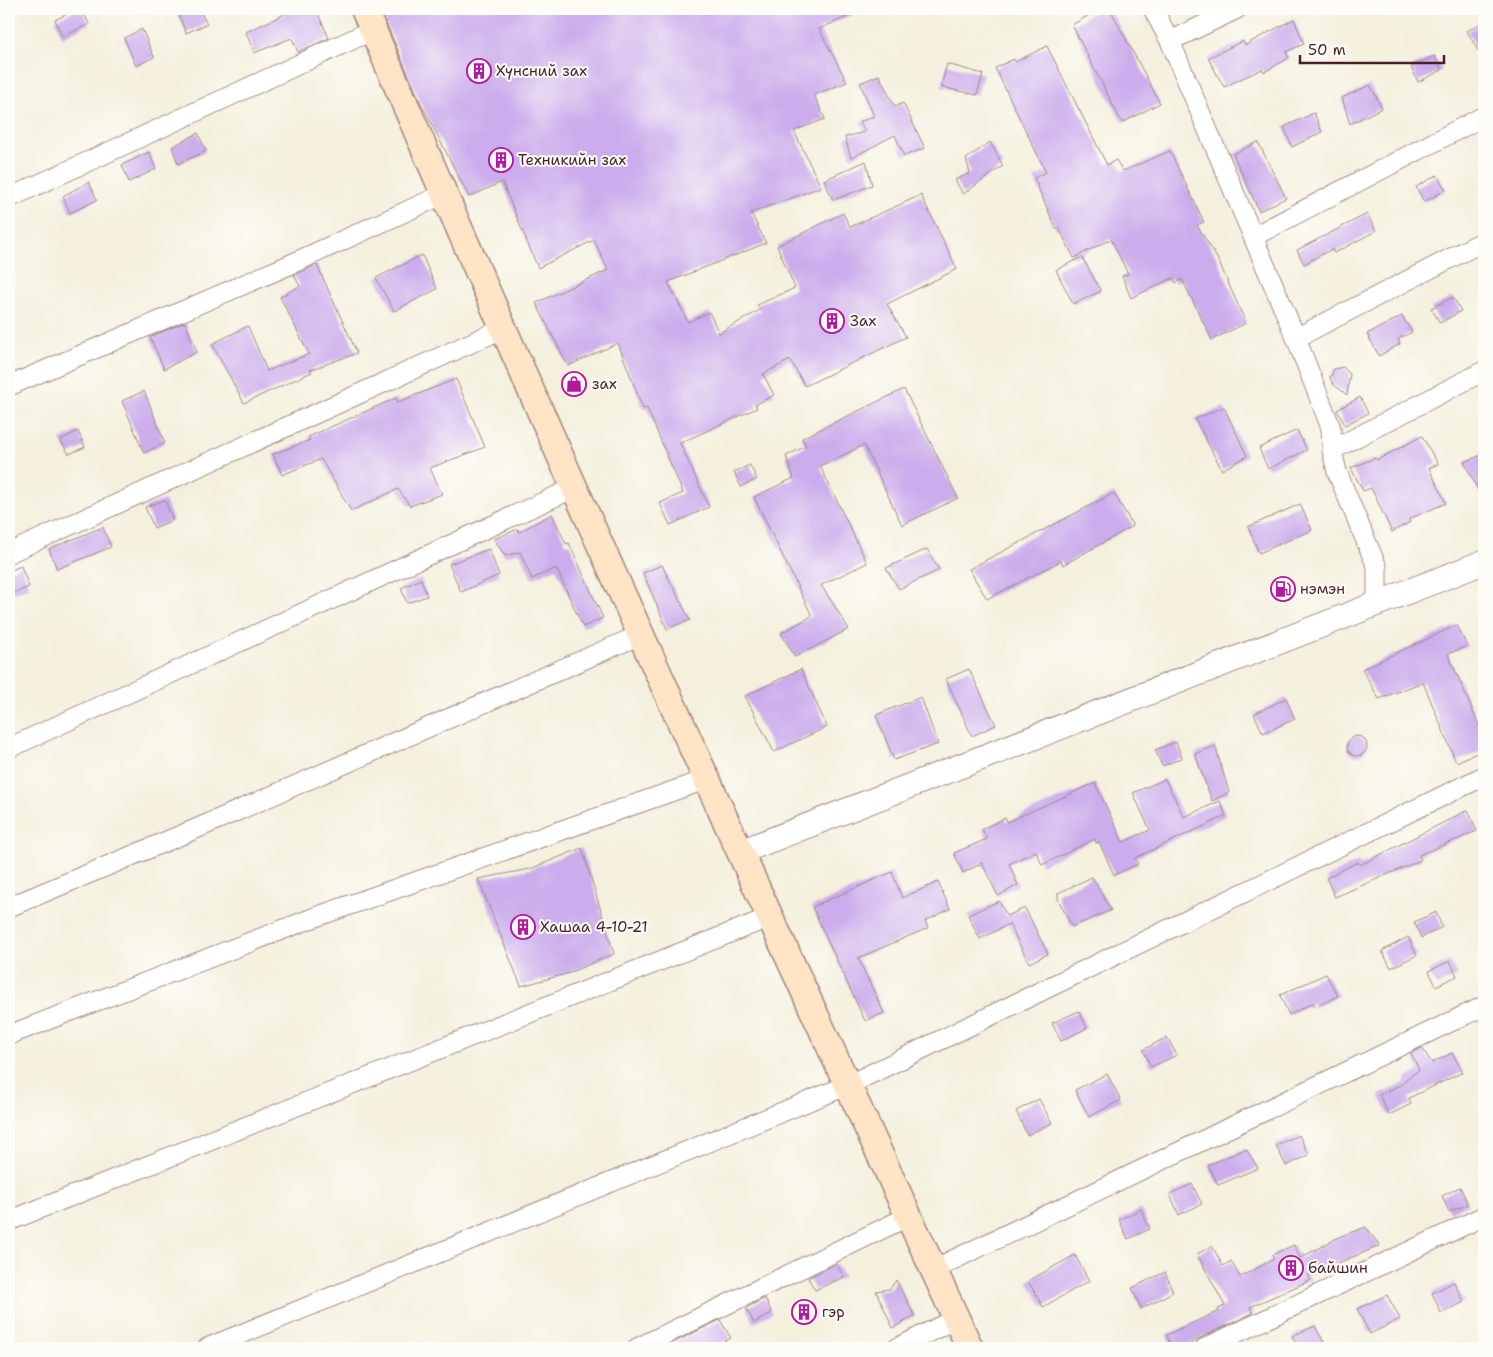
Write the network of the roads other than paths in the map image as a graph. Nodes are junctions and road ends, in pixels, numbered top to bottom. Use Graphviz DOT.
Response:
graph roads {
  1 [pos="1153,9"];
  2 [pos="1237,9"];
  3 [pos="369,19"];
  4 [pos="1170,41"];
  5 [pos="1484,116"];
  6 [pos="444,194"];
  7 [pos="9,198"];
  8 [pos="1260,233"];
  9 [pos="1484,241"];
  10 [pos="504,328"];
  11 [pos="1296,338"];
  12 [pos="1484,371"];
  13 [pos="9,386"];
  14 [pos="1332,450"];
  15 [pos="576,487"];
  16 [pos="9,552"];
  17 [pos="1484,562"];
  18 [pos="1377,604"];
  19 [pos="642,634"];
  20 [pos="9,748"];
  21 [pos="1484,776"];
  22 [pos="707,779"];
  23 [pos="740,852"];
  24 [pos="9,907"];
  25 [pos="770,916"];
  26 [pos="1484,1006"];
  27 [pos="9,1035"];
  28 [pos="848,1085"];
  29 [pos="909,1216"];
  30 [pos="1484,1216"];
  31 [pos="9,1221"];
  32 [pos="934,1269"];
  33 [pos="956,1318"];
  34 [pos="207,1348"];
  35 [pos="637,1348"];
  36 [pos="897,1348"];
  37 [pos="970,1348"];
  38 [pos="1205,1348"];
  1 -- 4 [label="street"];
  2 -- 4 [label="street"];
  3 -- 6 [label="main road"];
  3 -- 7 [label="street"];
  4 -- 11 [label="street"];
  5 -- 8 [label="street"];
  6 -- 10 [label="main road"];
  6 -- 13 [label="street"];
  9 -- 11 [label="street"];
  10 -- 15 [label="main road"];
  10 -- 16 [label="street"];
  11 -- 14 [label="street"];
  12 -- 14 [label="street"];
  14 -- 18 [label="street"];
  15 -- 19 [label="main road"];
  15 -- 20 [label="street"];
  17 -- 18 [label="street"];
  18 -- 23 [label="street"];
  19 -- 22 [label="main road"];
  19 -- 24 [label="street"];
  21 -- 28 [label="street"];
  22 -- 23 [label="main road"];
  22 -- 27 [label="street"];
  23 -- 25 [label="main road"];
  25 -- 28 [label="main road"];
  25 -- 31 [label="street"];
  26 -- 32 [label="street"];
  28 -- 29 [label="main road"];
  28 -- 34 [label="street"];
  29 -- 32 [label="main road"];
  29 -- 35 [label="street"];
  30 -- 38 [label="street"];
  32 -- 33 [label="main road"];
  33 -- 36 [label="street"];
  33 -- 37 [label="main road"];
}
